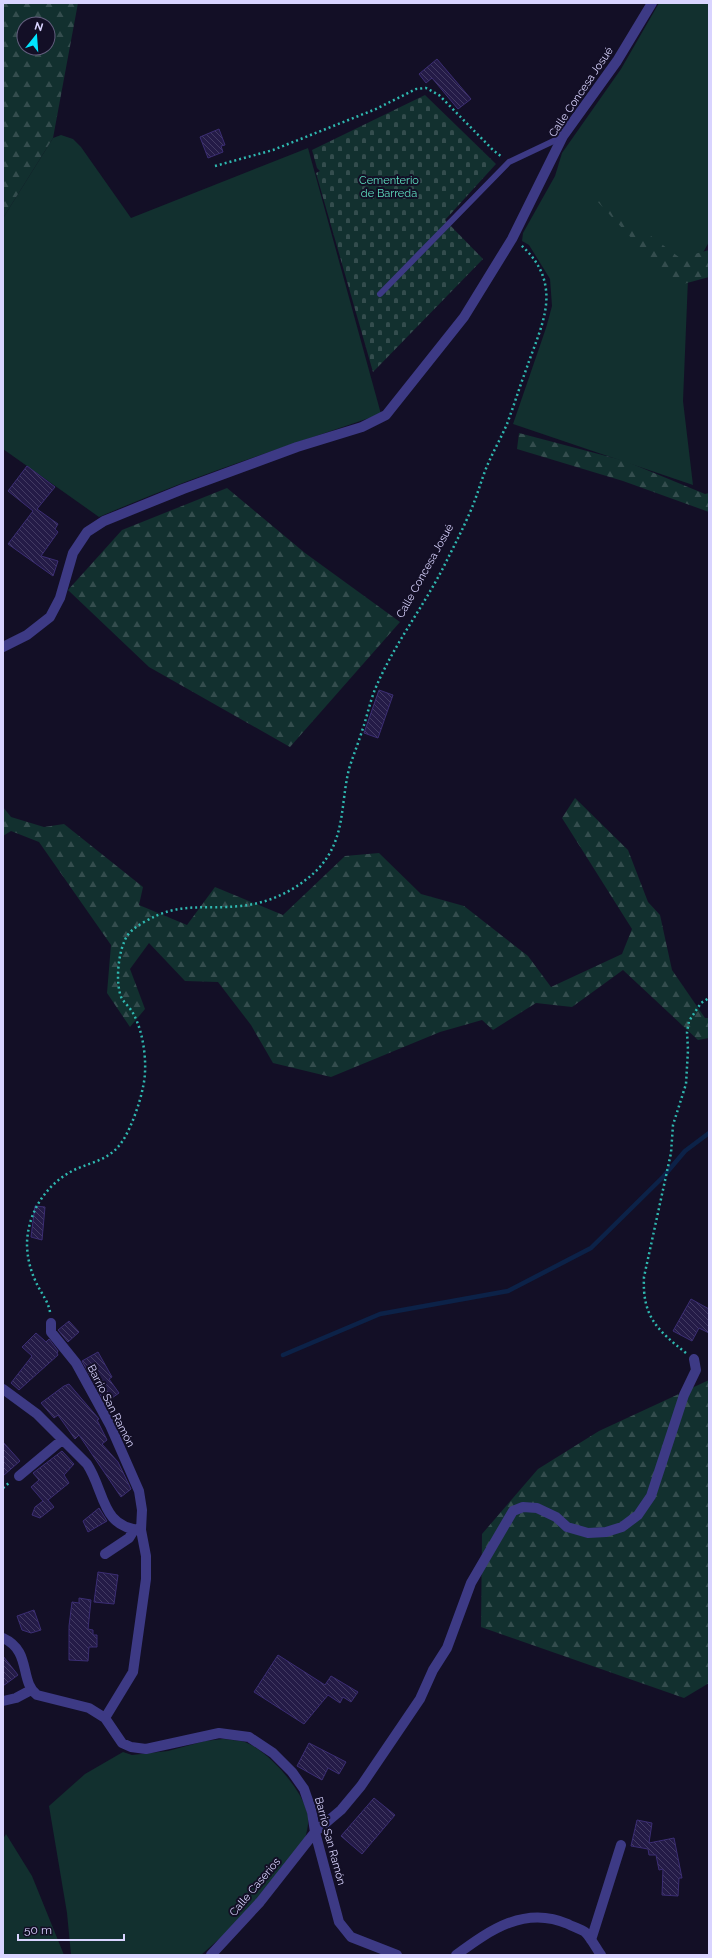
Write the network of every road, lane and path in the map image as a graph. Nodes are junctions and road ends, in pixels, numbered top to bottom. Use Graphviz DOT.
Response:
graph roads {
  1 [pos="652,3"];
  2 [pos="563,136"];
  3 [pos="509,162"];
  4 [pos="215,166"];
  5 [pos="512,239"];
  6 [pos="380,294"];
  7 [pos="3,647"];
  8 [pos="709,998"];
  9 [pos="51,1323"];
  10 [pos="694,1360"];
  11 [pos="3,1389"];
  12 [pos="62,1440"];
  13 [pos="19,1476"];
  14 [pos="138,1530"];
  15 [pos="105,1554"];
  16 [pos="3,1638"];
  17 [pos="31,1690"];
  18 [pos="3,1701"];
  19 [pos="105,1718"];
  20 [pos="315,1832"];
  21 [pos="621,1845"];
  22 [pos="591,1940"];
  23 [pos="211,1955"];
  24 [pos="396,1955"];
  25 [pos="456,1955"];
  26 [pos="601,1955"];
  1 -- 2 [label="street, Calle Concesa Josué"];
  2 -- 3 [label="lane"];
  2 -- 5 [label="street, Calle Concesa Josué"];
  3 -- 4 [label="path"];
  3 -- 6 [label="lane"];
  5 -- 7 [label="street, Calle Concesa Josué"];
  5 -- 9 [label="path, Calle Concesa Josué"];
  8 -- 10 [label="path"];
  9 -- 14 [label="street, Barrio San Ramón"];
  10 -- 20 [label="street, Calle Caserios"];
  11 -- 12 [label="street"];
  12 -- 13 [label="street"];
  12 -- 14 [label="street"];
  14 -- 15 [label="street"];
  14 -- 19 [label="street, Barrio San Ramón"];
  16 -- 17 [label="street"];
  17 -- 18 [label="street"];
  17 -- 19 [label="street, Barrio San Ramón"];
  19 -- 20 [label="street, Barrio San Ramón"];
  20 -- 23 [label="street, Calle Caserios"];
  20 -- 24 [label="street, Barrio San Ramón"];
  21 -- 22 [label="street"];
  22 -- 25 [label="street"];
  22 -- 26 [label="street"];
}
